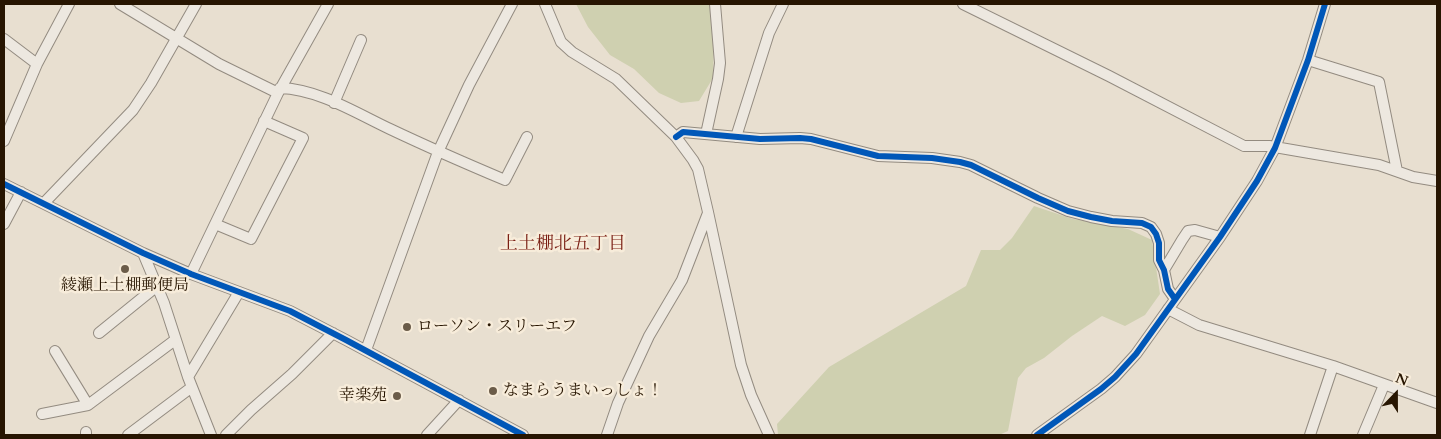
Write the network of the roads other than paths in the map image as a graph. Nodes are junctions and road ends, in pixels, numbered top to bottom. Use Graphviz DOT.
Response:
graph roads {
  1 [pos="69,4"];
  2 [pos="120,4"];
  3 [pos="196,4"];
  4 [pos="328,4"];
  5 [pos="512,4"];
  6 [pos="545,4"];
  7 [pos="716,4"];
  8 [pos="782,4"];
  9 [pos="963,4"];
  10 [pos="1325,4"];
  11 [pos="4,38"];
  12 [pos="177,39"];
  13 [pos="361,40"];
  14 [pos="1308,60"];
  15 [pos="37,64"];
  16 [pos="279,90"];
  17 [pos="334,103"];
  18 [pos="264,120"];
  19 [pos="706,134"];
  20 [pos="528,136"];
  21 [pos="676,137"];
  22 [pos="736,137"];
  23 [pos="4,141"];
  24 [pos="1275,148"];
  25 [pos="438,152"];
  26 [pos="1397,171"];
  27 [pos="1437,181"];
  28 [pos="4,184"];
  29 [pos="21,192"];
  30 [pos="44,204"];
  31 [pos="708,212"];
  32 [pos="4,224"];
  33 [pos="215,224"];
  34 [pos="1220,237"];
  35 [pos="143,253"];
  36 [pos="1164,270"];
  37 [pos="191,274"];
  38 [pos="157,286"];
  39 [pos="239,292"];
  40 [pos="1175,300"];
  41 [pos="1168,309"];
  42 [pos="99,333"];
  43 [pos="333,333"];
  44 [pos="176,340"];
  45 [pos="366,350"];
  46 [pos="55,351"];
  47 [pos="1332,366"];
  48 [pos="190,382"];
  49 [pos="1384,385"];
  50 [pos="459,400"];
  51 [pos="1437,403"];
  52 [pos="88,405"];
  53 [pos="42,414"];
  54 [pos="128,435"];
  55 [pos="211,435"];
  56 [pos="226,435"];
  57 [pos="428,435"];
  58 [pos="523,435"];
  59 [pos="607,435"];
  60 [pos="769,435"];
  61 [pos="1036,435"];
  62 [pos="1310,435"];
  63 [pos="1363,435"];
  1 -- 15 [label="street"];
  2 -- 12 [label="street"];
  3 -- 12 [label="street"];
  4 -- 16 [label="street"];
  5 -- 25 [label="street"];
  6 -- 21 [label="street"];
  7 -- 19 [label="street"];
  8 -- 22 [label="street"];
  9 -- 24 [label="street"];
  10 -- 14 [label="street"];
  11 -- 15 [label="street"];
  12 -- 16 [label="street"];
  12 -- 30 [label="street"];
  13 -- 17 [label="street"];
  14 -- 24 [label="street"];
  14 -- 26 [label="street"];
  15 -- 23 [label="street"];
  16 -- 17 [label="street"];
  16 -- 18 [label="street"];
  17 -- 25 [label="street"];
  18 -- 33 [label="street"];
  18 -- 33 [label="street"];
  19 -- 21 [label="street"];
  19 -- 22 [label="street"];
  20 -- 25 [label="street"];
  21 -- 31 [label="street"];
  22 -- 36 [label="street"];
  24 -- 26 [label="street"];
  24 -- 34 [label="street"];
  25 -- 45 [label="street"];
  26 -- 27 [label="street"];
  28 -- 29 [label="street"];
  29 -- 30 [label="street"];
  29 -- 32 [label="street"];
  30 -- 35 [label="street"];
  31 -- 59 [label="street"];
  31 -- 60 [label="street"];
  33 -- 37 [label="street"];
  34 -- 36 [label="street"];
  34 -- 40 [label="street"];
  35 -- 37 [label="street"];
  35 -- 38 [label="street"];
  36 -- 40 [label="street"];
  37 -- 39 [label="street"];
  38 -- 42 [label="street"];
  38 -- 44 [label="street"];
  39 -- 43 [label="street"];
  39 -- 48 [label="street"];
  40 -- 41 [label="street"];
  41 -- 47 [label="street"];
  41 -- 61 [label="street"];
  43 -- 45 [label="street"];
  43 -- 56 [label="street"];
  44 -- 48 [label="street"];
  44 -- 52 [label="street"];
  45 -- 50 [label="street"];
  46 -- 52 [label="street"];
  47 -- 49 [label="street"];
  47 -- 62 [label="street"];
  48 -- 54 [label="street"];
  48 -- 55 [label="street"];
  49 -- 51 [label="street"];
  49 -- 63 [label="street"];
  50 -- 57 [label="street"];
  50 -- 58 [label="street"];
  52 -- 53 [label="street"];
}
